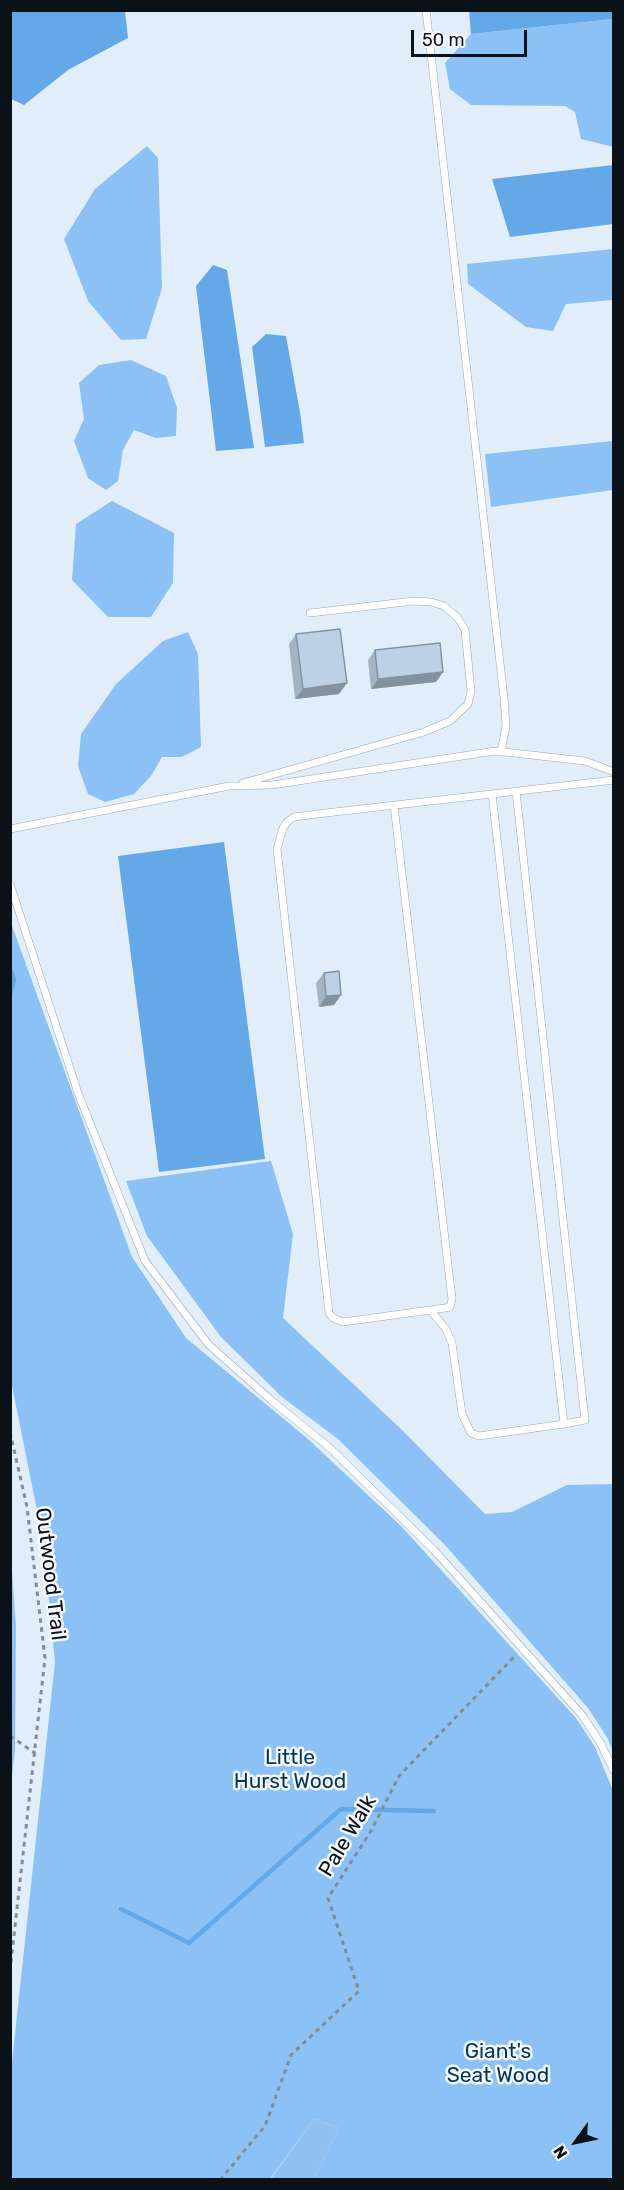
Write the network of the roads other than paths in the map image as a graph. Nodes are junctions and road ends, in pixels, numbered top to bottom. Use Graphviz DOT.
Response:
graph roads {
  1 [pos="426,10"];
  2 [pos="310,613"];
  3 [pos="501,752"];
  4 [pos="614,772"];
  5 [pos="614,780"];
  6 [pos="229,786"];
  7 [pos="516,791"];
  8 [pos="492,794"];
  9 [pos="394,805"];
  10 [pos="10,829"];
  11 [pos="10,884"];
  12 [pos="430,1310"];
  13 [pos="564,1424"];
  14 [pos="614,1770"];
  1 -- 3 [label="lane"];
  2 -- 6 [label="lane"];
  3 -- 4 [label="lane"];
  3 -- 6 [label="lane"];
  5 -- 7 [label="lane"];
  6 -- 10 [label="lane"];
  7 -- 8 [label="lane"];
  7 -- 13 [label="lane"];
  8 -- 9 [label="lane"];
  8 -- 13 [label="lane"];
  9 -- 12 [label="lane"];
  9 -- 12 [label="lane"];
  11 -- 14 [label="lane"];
  12 -- 13 [label="lane"];
}
